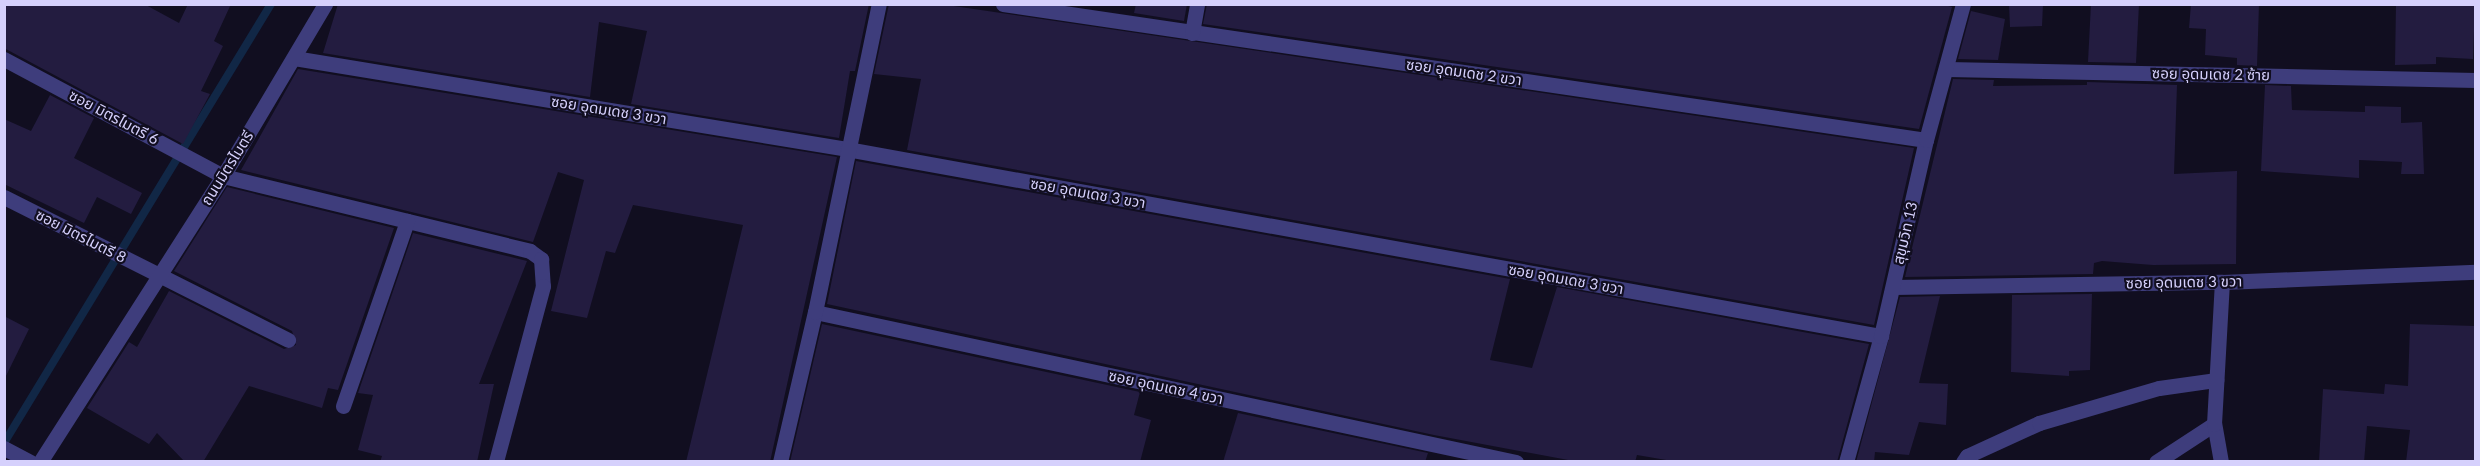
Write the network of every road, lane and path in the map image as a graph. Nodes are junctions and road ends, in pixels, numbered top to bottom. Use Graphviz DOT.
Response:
graph roads {
  1 [pos="325,4"];
  2 [pos="879,4"];
  3 [pos="1003,4"];
  4 [pos="1197,4"];
  5 [pos="1963,4"];
  6 [pos="1192,33"];
  7 [pos="294,58"];
  8 [pos="4,59"];
  9 [pos="1947,69"];
  10 [pos="2475,80"];
  11 [pos="1926,140"];
  12 [pos="847,149"];
  13 [pos="223,176"];
  14 [pos="4,197"];
  15 [pos="407,221"];
  16 [pos="2475,272"];
  17 [pos="157,275"];
  18 [pos="2222,282"];
  19 [pos="1893,287"];
  20 [pos="815,312"];
  21 [pos="1881,336"];
  22 [pos="288,340"];
  23 [pos="2216,380"];
  24 [pos="343,406"];
  25 [pos="2214,424"];
  26 [pos="4,448"];
  27 [pos="30,462"];
  28 [pos="40,462"];
  29 [pos="496,462"];
  30 [pos="780,462"];
  31 [pos="1516,462"];
  32 [pos="1845,462"];
  33 [pos="1963,462"];
  34 [pos="2156,462"];
  35 [pos="2221,462"];
  1 -- 7 [label="street, ถนนมิตรไมตรี"];
  2 -- 12 [label="street"];
  3 -- 6 [label="street, ซอย อุดมเดช 2 ขวา"];
  4 -- 6 [label="street"];
  5 -- 9 [label="street, สุขุมวิท 13"];
  6 -- 11 [label="street, ซอย อุดมเดช 2 ขวา"];
  7 -- 12 [label="street, ซอย อุดมเดช 3 ขวา"];
  7 -- 13 [label="street, ถนนมิตรไมตรี"];
  8 -- 13 [label="street, ซอย มิตรไมตรี 6"];
  9 -- 10 [label="street, ซอย อุดมเดช 2 ซ้าย"];
  9 -- 11 [label="street, สุขุมวิท 13"];
  11 -- 19 [label="street, สุขุมวิท 13"];
  12 -- 20 [label="street"];
  12 -- 21 [label="street, ซอย อุดมเดช 3 ขวา"];
  13 -- 15 [label="street, ซอย มิตรไมตรี 6"];
  13 -- 17 [label="street, ถนนมิตรไมตรี"];
  14 -- 17 [label="street, ซอย มิตรไมตรี 8"];
  15 -- 24 [label="street"];
  15 -- 29 [label="street, ซอย มิตรไมตรี 6"];
  16 -- 18 [label="street, ซอย อุดมเดช 3 ขวา"];
  17 -- 22 [label="street, ซอย มิตรไมตรี 8"];
  17 -- 28 [label="street, ถนนมิตรไมตรี"];
  18 -- 19 [label="street, ซอย อุดมเดช 3 ขวา"];
  18 -- 23 [label="street"];
  19 -- 21 [label="street, สุขุมวิท 13"];
  20 -- 30 [label="street"];
  20 -- 31 [label="street, ซอย อุดมเดช 4 ขวา"];
  21 -- 32 [label="street, สุขุมวิท 13"];
  23 -- 25 [label="street"];
  23 -- 33 [label="street"];
  25 -- 34 [label="street"];
  25 -- 35 [label="street"];
  26 -- 27 [label="street"];
}
